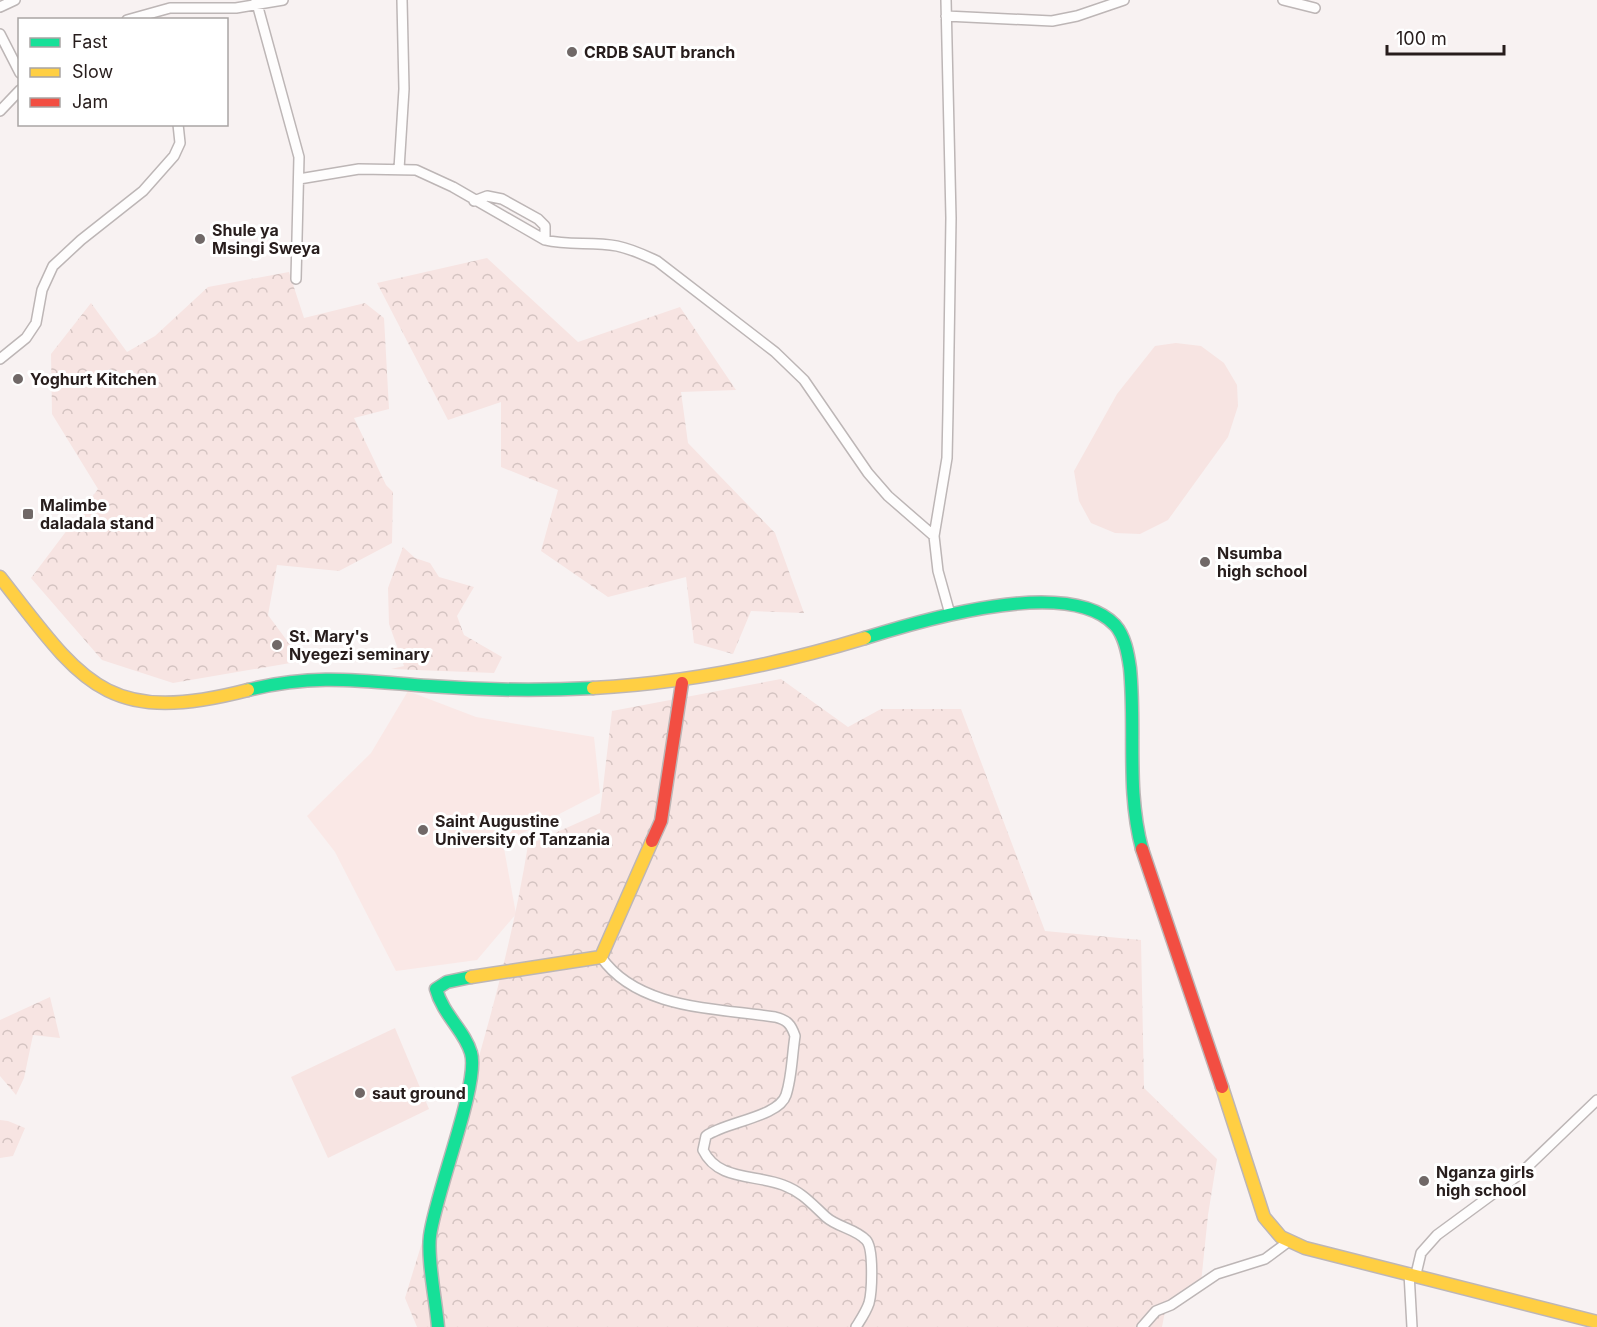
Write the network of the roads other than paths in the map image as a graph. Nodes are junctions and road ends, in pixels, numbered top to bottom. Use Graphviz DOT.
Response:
graph roads {
  1 [pos="15,0"];
  2 [pos="283,0"];
  3 [pos="402,0"];
  4 [pos="946,0"];
  5 [pos="1124,0"];
  6 [pos="1283,0"];
  7 [pos="256,3"];
  8 [pos="0,7"];
  9 [pos="1315,8"];
  10 [pos="946,16"];
  11 [pos="133,18"];
  12 [pos="0,34"];
  13 [pos="18,69"];
  14 [pos="18,92"];
  15 [pos="0,111"];
  16 [pos="178,126"];
  17 [pos="299,157"];
  18 [pos="399,169"];
  19 [pos="320,175"];
  20 [pos="299,178"];
  21 [pos="474,201"];
  22 [pos="520,211"];
  23 [pos="530,232"];
  24 [pos="545,240"];
  25 [pos="296,279"];
  26 [pos="0,359"];
  27 [pos="934,536"];
  28 [pos="0,577"];
  29 [pos="950,614"];
  30 [pos="682,683"];
  31 [pos="601,957"];
  32 [pos="1597,1100"];
  33 [pos="1288,1242"];
  34 [pos="1412,1274"];
  35 [pos="1597,1322"];
  36 [pos="438,1327"];
  37 [pos="856,1327"];
  38 [pos="1142,1327"];
  39 [pos="1412,1327"];
  1 -- 8 [label="street"];
  2 -- 7 [label="street"];
  3 -- 18 [label="street"];
  4 -- 10 [label="street"];
  5 -- 10 [label="street"];
  6 -- 9 [label="street"];
  7 -- 11 [label="street"];
  7 -- 17 [label="street"];
  10 -- 27 [label="street"];
  12 -- 13 [label="street"];
  14 -- 15 [label="street"];
  16 -- 26 [label="street"];
  17 -- 19 [label="street"];
  17 -- 20 [label="street"];
  18 -- 19 [label="street"];
  18 -- 21 [label="street"];
  19 -- 20 [label="street"];
  20 -- 25 [label="street"];
  21 -- 22 [label="street"];
  21 -- 23 [label="street"];
  22 -- 23 [label="street"];
  22 -- 24 [label="street"];
  23 -- 24 [label="street"];
  24 -- 27 [label="street"];
  27 -- 29 [label="street"];
  28 -- 30 [label="main road"];
  29 -- 30 [label="main road"];
  29 -- 33 [label="main road"];
  30 -- 31 [label="main road"];
  31 -- 36 [label="main road"];
  31 -- 37 [label="street"];
  32 -- 34 [label="street"];
  33 -- 34 [label="main road"];
  33 -- 38 [label="street"];
  34 -- 35 [label="main road"];
  34 -- 39 [label="street"];
}
